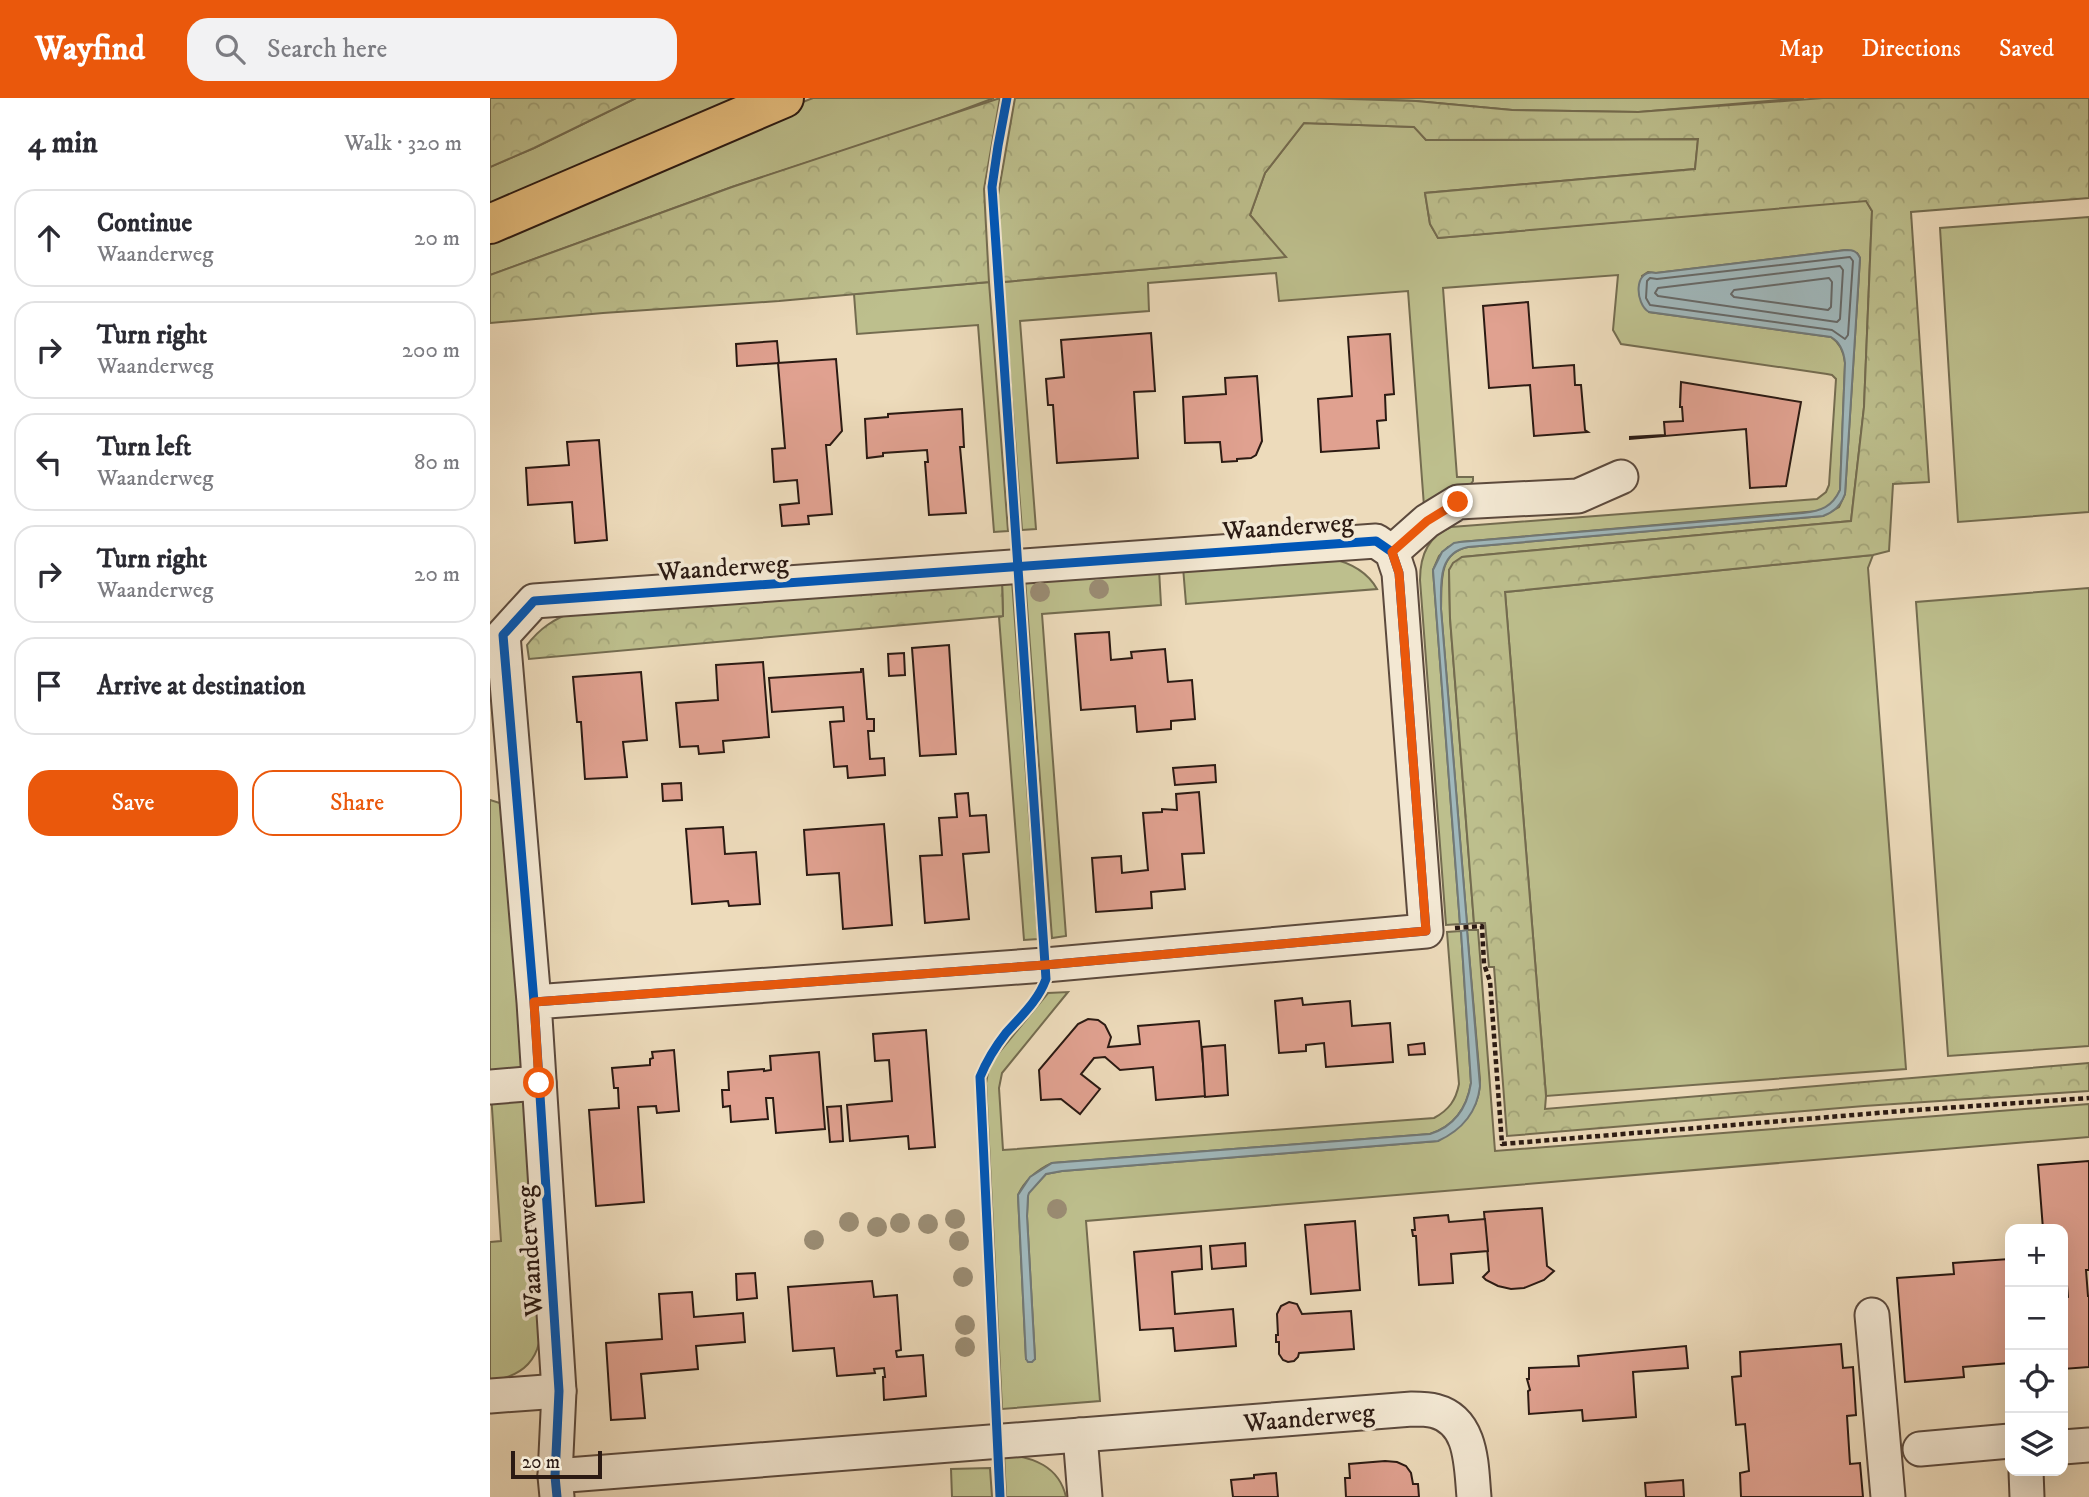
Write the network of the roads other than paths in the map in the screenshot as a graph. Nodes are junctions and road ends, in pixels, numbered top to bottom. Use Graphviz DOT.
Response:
graph roads {
  1 [pos="784,98"];
  2 [pos="490,224"];
  3 [pos="1621,477"];
  4 [pos="1392,552"];
  5 [pos="502,786"];
  6 [pos="534,1002"];
  7 [pos="539,1083"];
  8 [pos="490,1087"];
  9 [pos="1872,1315"];
  10 [pos="559,1391"];
  11 [pos="490,1396"];
  12 [pos="1080,1436"];
  13 [pos="2005,1441"];
  14 [pos="2089,1445"];
  15 [pos="2068,1447"];
  16 [pos="1920,1449"];
  17 [pos="2026,1476"];
  18 [pos="556,1486"];
  19 [pos="1085,1497"];
  20 [pos="1474,1497"];
  21 [pos="1888,1497"];
  22 [pos="2027,1497"];
  1 -- 2 [label="main road"];
  3 -- 4 [label="street"];
  4 -- 5 [label="street, Waanderweg"];
  4 -- 6 [label="street"];
  5 -- 6 [label="street, Waanderweg"];
  6 -- 7 [label="street, Waanderweg"];
  7 -- 8 [label="street"];
  7 -- 10 [label="street, Waanderweg"];
  9 -- 21 [label="street"];
  10 -- 11 [label="street"];
  10 -- 18 [label="street, Waanderweg"];
  12 -- 18 [label="street, Waanderweg"];
  12 -- 19 [label="street"];
  12 -- 20 [label="street, Waanderweg"];
  13 -- 16 [label="street"];
  14 -- 15 [label="street"];
  17 -- 22 [label="street"];
}
